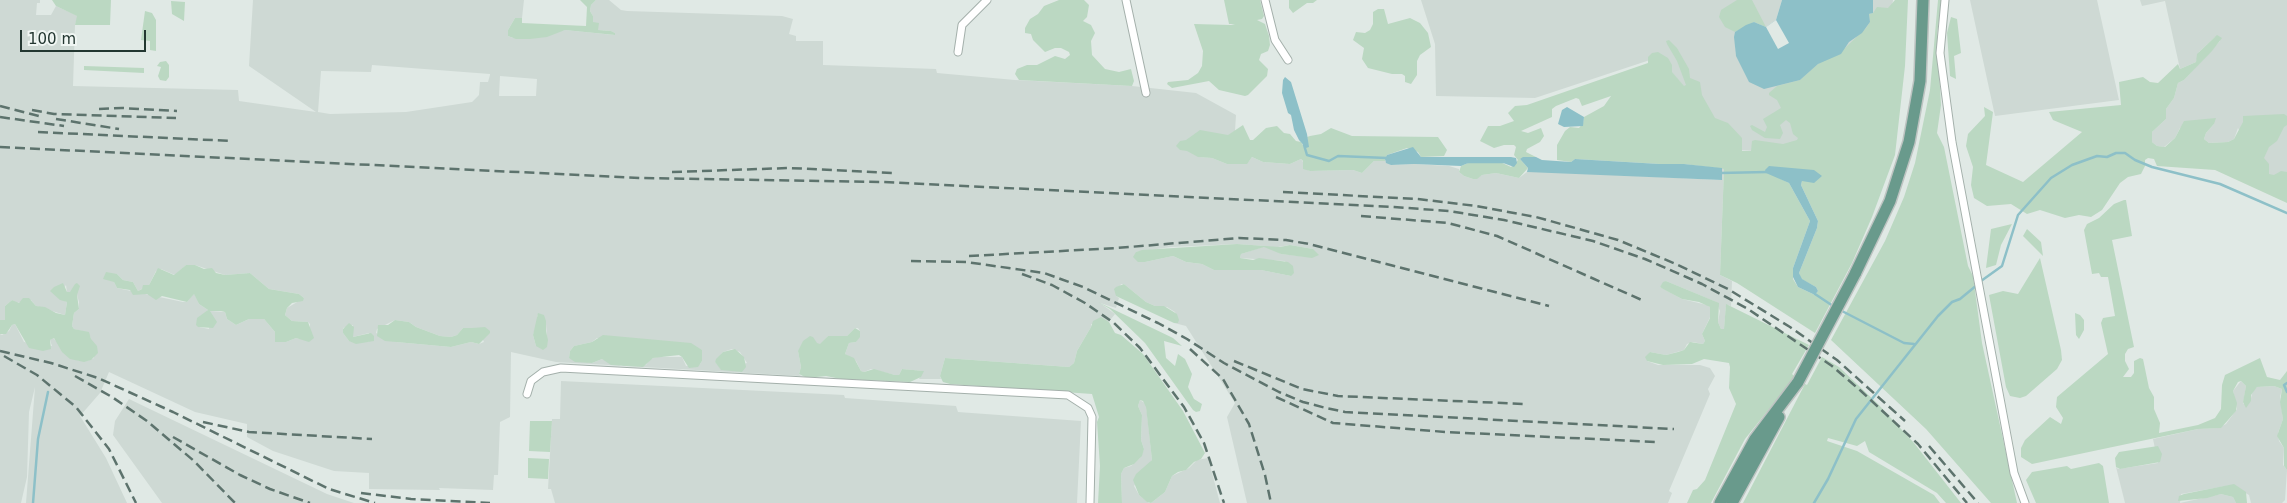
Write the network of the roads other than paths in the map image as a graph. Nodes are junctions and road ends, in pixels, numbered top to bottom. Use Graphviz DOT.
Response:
graph roads {
  1 [pos="987,0"];
  2 [pos="1126,0"];
  3 [pos="1265,0"];
  4 [pos="1923,0"];
  5 [pos="1945,0"];
  6 [pos="958,52"];
  7 [pos="1288,60"];
  8 [pos="1146,93"];
  9 [pos="1798,382"];
  10 [pos="527,394"];
  11 [pos="1090,503"];
  12 [pos="1720,503"];
  13 [pos="1732,503"];
  14 [pos="2025,503"];
  1 -- 6 [label="street"];
  2 -- 8 [label="street"];
  3 -- 7 [label="street"];
  4 -- 9 [label="main road, bridge"];
  5 -- 14 [label="street"];
  9 -- 12 [label="main road"];
  9 -- 13 [label="main road"];
  10 -- 11 [label="street"];
}
